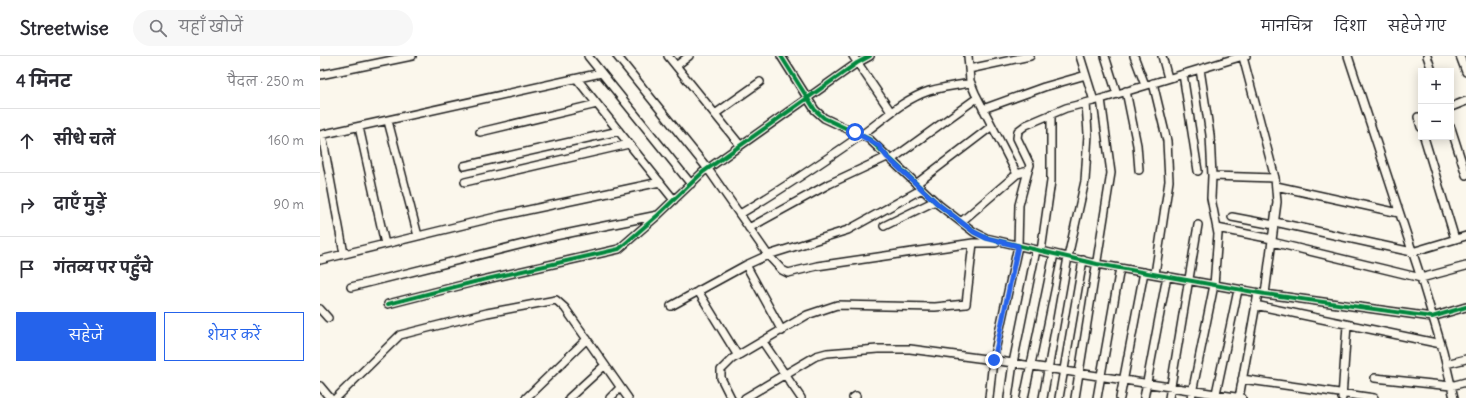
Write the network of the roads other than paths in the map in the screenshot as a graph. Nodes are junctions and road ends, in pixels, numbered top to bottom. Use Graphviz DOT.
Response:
graph roads {
  1 [pos="412,56"];
  2 [pos="588,56"];
  3 [pos="617,56"];
  4 [pos="668,56"];
  5 [pos="689,56"];
  6 [pos="870,56"];
  7 [pos="968,56"];
  8 [pos="1030,56"];
  9 [pos="1080,56"];
  10 [pos="1105,56"];
  11 [pos="1134,56"];
  12 [pos="1162,56"];
  13 [pos="1244,56"];
  14 [pos="1348,56"];
  15 [pos="1427,56"];
  16 [pos="1460,56"];
  17 [pos="783,57"];
  18 [pos="855,59"];
  19 [pos="676,66"];
  20 [pos="1431,68"];
  21 [pos="969,69"];
  22 [pos="1200,69"];
  23 [pos="601,72"];
  24 [pos="1466,72"];
  25 [pos="1086,74"];
  26 [pos="1183,74"];
  27 [pos="320,75"];
  28 [pos="577,78"];
  29 [pos="1168,78"];
  30 [pos="760,82"];
  31 [pos="971,83"];
  32 [pos="1153,83"];
  33 [pos="1145,86"];
  34 [pos="1126,91"];
  35 [pos="1117,94"];
  36 [pos="807,98"];
  37 [pos="977,98"];
  38 [pos="1097,100"];
  39 [pos="1466,101"];
  40 [pos="1086,103"];
  41 [pos="597,104"];
  42 [pos="1454,106"];
  43 [pos="983,109"];
  44 [pos="890,112"];
  45 [pos="716,114"];
  46 [pos="1051,114"];
  47 [pos="388,121"];
  48 [pos="992,126"];
  49 [pos="360,127"];
  50 [pos="619,131"];
  51 [pos="480,132"];
  52 [pos="321,135"];
  53 [pos="862,135"];
  54 [pos="1454,137"];
  55 [pos="1425,140"];
  56 [pos="629,144"];
  57 [pos="740,145"];
  58 [pos="889,159"];
  59 [pos="464,166"];
  60 [pos="708,169"];
  61 [pos="1139,170"];
  62 [pos="1028,171"];
  63 [pos="1198,171"];
  64 [pos="1017,174"];
  65 [pos="1466,175"];
  66 [pos="1212,176"];
  67 [pos="1275,178"];
  68 [pos="465,182"];
  69 [pos="660,182"];
  70 [pos="691,184"];
  71 [pos="1276,186"];
  72 [pos="919,187"];
  73 [pos="674,200"];
  74 [pos="935,201"];
  75 [pos="1399,213"];
  76 [pos="740,214"];
  77 [pos="658,215"];
  78 [pos="1232,217"];
  79 [pos="961,222"];
  80 [pos="1274,224"];
  81 [pos="1198,225"];
  82 [pos="884,226"];
  83 [pos="749,228"];
  84 [pos="1217,228"];
  85 [pos="418,236"];
  86 [pos="1466,236"];
  87 [pos="1455,239"];
  88 [pos="1272,240"];
  89 [pos="972,243"];
  90 [pos="1003,243"];
  91 [pos="386,244"];
  92 [pos="1018,246"];
  93 [pos="1039,251"];
  94 [pos="1412,252"];
  95 [pos="344,254"];
  96 [pos="1054,254"];
  97 [pos="768,255"];
  98 [pos="1068,257"];
  99 [pos="320,260"];
  100 [pos="1083,260"];
  101 [pos="1097,264"];
  102 [pos="746,265"];
  103 [pos="1466,266"];
  104 [pos="1120,268"];
  105 [pos="1144,272"];
  106 [pos="1155,274"];
  107 [pos="1167,276"];
  108 [pos="1421,278"];
  109 [pos="1189,281"];
  110 [pos="1214,285"];
  111 [pos="352,287"];
  112 [pos="1238,290"];
  113 [pos="698,291"];
  114 [pos="1261,294"];
  115 [pos="388,304"];
  116 [pos="1255,305"];
  117 [pos="671,306"];
  118 [pos="1466,307"];
  119 [pos="320,309"];
  120 [pos="1432,317"];
  121 [pos="328,318"];
  122 [pos="1347,325"];
  123 [pos="782,330"];
  124 [pos="587,340"];
  125 [pos="762,342"];
  126 [pos="1441,344"];
  127 [pos="738,356"];
  128 [pos="1466,359"];
  129 [pos="994,360"];
  130 [pos="1013,363"];
  131 [pos="1446,364"];
  132 [pos="1030,365"];
  133 [pos="604,366"];
  134 [pos="1048,368"];
  135 [pos="1064,371"];
  136 [pos="1080,374"];
  137 [pos="785,376"];
  138 [pos="1101,377"];
  139 [pos="1375,378"];
  140 [pos="1242,379"];
  141 [pos="1124,380"];
  142 [pos="1466,382"];
  143 [pos="1146,384"];
  144 [pos="320,386"];
  145 [pos="1451,386"];
  146 [pos="620,388"];
  147 [pos="1170,388"];
  148 [pos="1191,394"];
  149 [pos="1215,396"];
  150 [pos="1342,396"];
  151 [pos="330,398"];
  152 [pos="336,398"];
  153 [pos="526,398"];
  154 [pos="569,398"];
  155 [pos="610,398"];
  156 [pos="628,398"];
  157 [pos="732,398"];
  158 [pos="745,398"];
  159 [pos="801,398"];
  160 [pos="989,398"];
  161 [pos="1008,398"];
  162 [pos="1024,398"];
  163 [pos="1043,398"];
  164 [pos="1059,398"];
  165 [pos="1076,398"];
  166 [pos="1097,398"];
  167 [pos="1120,398"];
  168 [pos="1144,398"];
  169 [pos="1169,398"];
  170 [pos="1239,398"];
  171 [pos="1242,398"];
  172 [pos="1374,398"];
  173 [pos="1454,398"];
  1 -- 27 [label="street"];
  2 -- 23 [label="street"];
  3 -- 60 [label="street"];
  4 -- 19 [label="street"];
  5 -- 19 [label="street"];
  6 -- 18 [label="street"];
  7 -- 21 [label="street"];
  8 -- 21 [label="street"];
  9 -- 25 [label="street"];
  10 -- 35 [label="street"];
  11 -- 33 [label="street"];
  12 -- 29 [label="street"];
  13 -- 22 [label="street"];
  13 -- 67 [label="street"];
  14 -- 75 [label="street"];
  15 -- 20 [label="street"];
  16 -- 24 [label="street"];
  17 -- 36 [label="street"];
  18 -- 36 [label="street"];
  18 -- 44 [label="street"];
  19 -- 45 [label="street"];
  21 -- 31 [label="street"];
  22 -- 26 [label="street"];
  22 -- 66 [label="street"];
  23 -- 28 [label="street"];
  23 -- 70 [label="street"];
  25 -- 38 [label="street"];
  25 -- 43 [label="street"];
  26 -- 29 [label="street"];
  26 -- 63 [label="street"];
  28 -- 41 [label="street"];
  28 -- 47 [label="street"];
  29 -- 32 [label="street"];
  30 -- 45 [label="street"];
  31 -- 37 [label="street"];
  31 -- 44 [label="street"];
  32 -- 33 [label="street"];
  32 -- 106 [label="street"];
  33 -- 34 [label="street"];
  34 -- 35 [label="street"];
  34 -- 61 [label="street"];
  35 -- 38 [label="street"];
  36 -- 53 [label="street"];
  36 -- 57 [label="street"];
  37 -- 43 [label="street"];
  37 -- 58 [label="street"];
  38 -- 40 [label="street"];
  38 -- 101 [label="street"];
  39 -- 42 [label="street"];
  40 -- 46 [label="street"];
  40 -- 98 [label="street"];
  41 -- 50 [label="street"];
  41 -- 51 [label="street"];
  43 -- 48 [label="street"];
  44 -- 53 [label="street"];
  45 -- 57 [label="street"];
  46 -- 62 [label="street"];
  46 -- 93 [label="street"];
  47 -- 49 [label="street"];
  47 -- 85 [label="street"];
  48 -- 64 [label="street"];
  48 -- 72 [label="street"];
  49 -- 52 [label="street"];
  49 -- 91 [label="street"];
  50 -- 56 [label="street"];
  50 -- 59 [label="street"];
  52 -- 95 [label="street"];
  53 -- 58 [label="street"];
  53 -- 76 [label="street"];
  54 -- 65 [label="street"];
  55 -- 87 [label="street"];
  56 -- 68 [label="street"];
  56 -- 69 [label="street"];
  57 -- 60 [label="street"];
  58 -- 72 [label="street"];
  58 -- 83 [label="street"];
  60 -- 70 [label="street"];
  60 -- 76 [label="street"];
  62 -- 64 [label="street"];
  62 -- 92 [label="street"];
  64 -- 79 [label="street"];
  66 -- 67 [label="street"];
  66 -- 84 [label="street"];
  67 -- 71 [label="street"];
  69 -- 73 [label="street"];
  69 -- 85 [label="street"];
  70 -- 73 [label="street"];
  71 -- 75 [label="street"];
  71 -- 80 [label="street"];
  72 -- 74 [label="street"];
  72 -- 97 [label="street"];
  73 -- 77 [label="street"];
  74 -- 79 [label="street"];
  74 -- 82 [label="street"];
  75 -- 94 [label="street"];
  76 -- 83 [label="street"];
  77 -- 111 [label="street"];
  77 -- 115 [label="street"];
  78 -- 80 [label="street"];
  79 -- 90 [label="street"];
  80 -- 88 [label="street"];
  80 -- 94 [label="street"];
  81 -- 109 [label="street"];
  83 -- 97 [label="street"];
  84 -- 88 [label="street"];
  84 -- 110 [label="street"];
  85 -- 91 [label="street"];
  86 -- 87 [label="street"];
  87 -- 94 [label="street"];
  88 -- 108 [label="street"];
  88 -- 114 [label="street"];
  89 -- 90 [label="street"];
  89 -- 97 [label="street"];
  89 -- 123 [label="street"];
  90 -- 92 [label="street"];
  91 -- 95 [label="street"];
  92 -- 93 [label="street"];
  92 -- 129 [label="street"];
  93 -- 96 [label="street"];
  93 -- 130 [label="street"];
  94 -- 108 [label="street"];
  95 -- 99 [label="street"];
  96 -- 98 [label="street"];
  96 -- 132 [label="street"];
  97 -- 102 [label="street"];
  98 -- 100 [label="street"];
  98 -- 134 [label="street"];
  100 -- 101 [label="street"];
  100 -- 135 [label="street"];
  101 -- 104 [label="street"];
  101 -- 136 [label="street"];
  102 -- 113 [label="street"];
  102 -- 123 [label="street"];
  103 -- 108 [label="street"];
  104 -- 105 [label="street"];
  104 -- 138 [label="street"];
  105 -- 106 [label="street"];
  105 -- 141 [label="street"];
  106 -- 107 [label="street"];
  107 -- 109 [label="street"];
  107 -- 143 [label="street"];
  108 -- 120 [label="street"];
  109 -- 110 [label="street"];
  109 -- 147 [label="street"];
  110 -- 112 [label="street"];
  110 -- 148 [label="street"];
  112 -- 114 [label="street"];
  112 -- 149 [label="street"];
  113 -- 117 [label="street"];
  113 -- 127 [label="street"];
  114 -- 116 [label="street"];
  114 -- 120 [label="street"];
  116 -- 122 [label="street"];
  116 -- 140 [label="street"];
  118 -- 120 [label="street"];
  119 -- 121 [label="street"];
  120 -- 126 [label="street"];
  122 -- 126 [label="street"];
  122 -- 150 [label="street"];
  123 -- 125 [label="street"];
  124 -- 133 [label="street"];
  124 -- 152 [label="street"];
  124 -- 153 [label="street"];
  125 -- 127 [label="street"];
  125 -- 137 [label="street"];
  126 -- 131 [label="street"];
  127 -- 157 [label="street"];
  128 -- 131 [label="street"];
  129 -- 130 [label="street"];
  129 -- 137 [label="street"];
  129 -- 160 [label="street"];
  130 -- 132 [label="street"];
  130 -- 161 [label="street"];
  131 -- 145 [label="street"];
  132 -- 134 [label="street"];
  132 -- 162 [label="street"];
  133 -- 146 [label="street"];
  133 -- 154 [label="street"];
  134 -- 135 [label="street"];
  134 -- 163 [label="street"];
  135 -- 136 [label="street"];
  135 -- 164 [label="street"];
  136 -- 138 [label="street"];
  136 -- 165 [label="street"];
  137 -- 158 [label="street"];
  137 -- 159 [label="street"];
  138 -- 141 [label="street"];
  138 -- 166 [label="street"];
  139 -- 145 [label="street"];
  140 -- 150 [label="street"];
  140 -- 170 [label="street"];
  141 -- 143 [label="street"];
  141 -- 167 [label="street"];
  142 -- 145 [label="street"];
  143 -- 147 [label="street"];
  143 -- 168 [label="street"];
  144 -- 151 [label="street"];
  145 -- 173 [label="street"];
  146 -- 155 [label="street"];
  146 -- 156 [label="street"];
  147 -- 148 [label="street"];
  147 -- 169 [label="street"];
  148 -- 149 [label="street"];
  149 -- 170 [label="street"];
  150 -- 172 [label="street"];
  170 -- 171 [label="street"];
}
